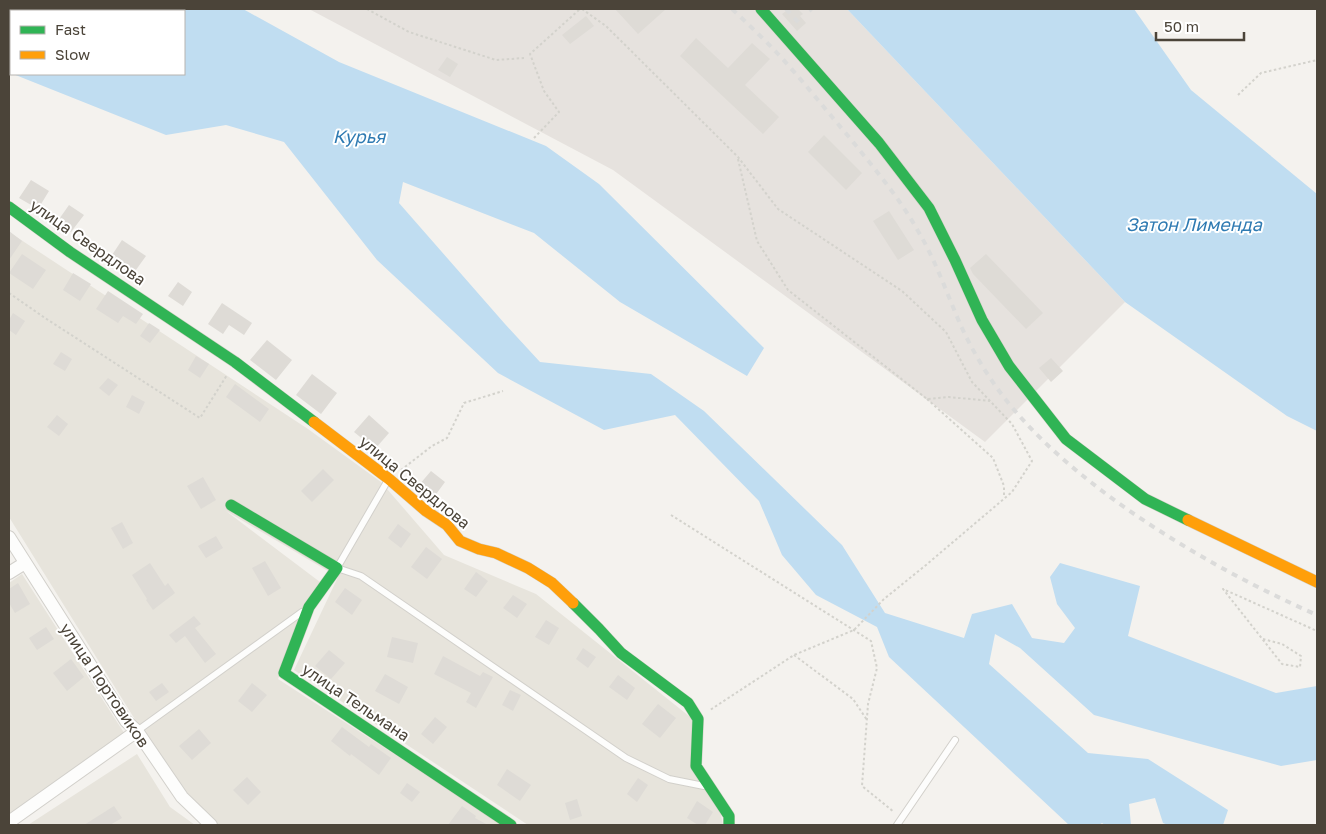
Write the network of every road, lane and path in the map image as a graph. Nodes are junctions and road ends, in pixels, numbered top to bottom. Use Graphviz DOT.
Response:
graph roads {
  1 [pos="367,9"];
  2 [pos="581,9"];
  3 [pos="761,9"];
  4 [pos="524,58"];
  5 [pos="1317,60"];
  6 [pos="1238,95"];
  7 [pos="534,138"];
  8 [pos="738,157"];
  9 [pos="9,207"];
  10 [pos="9,293"];
  11 [pos="234,362"];
  12 [pos="503,391"];
  13 [pos="926,398"];
  14 [pos="990,402"];
  15 [pos="389,479"];
  16 [pos="1004,498"];
  17 [pos="231,505"];
  18 [pos="671,515"];
  19 [pos="9,537"];
  20 [pos="25,562"];
  21 [pos="337,568"];
  22 [pos="9,573"];
  23 [pos="1317,582"];
  24 [pos="309,607"];
  25 [pos="854,630"];
  26 [pos="1317,631"];
  27 [pos="1262,640"];
  28 [pos="794,654"];
  29 [pos="698,719"];
  30 [pos="867,720"];
  31 [pos="136,731"];
  32 [pos="955,740"];
  33 [pos="709,786"];
  34 [pos="902,818"];
  35 [pos="9,822"];
  36 [pos="211,825"];
  37 [pos="511,825"];
  38 [pos="729,825"];
  39 [pos="897,825"];
  1 -- 4 [label="path"];
  2 -- 7 [label="path"];
  2 -- 8 [label="path"];
  3 -- 23 [label="street"];
  5 -- 6 [label="path"];
  8 -- 13 [label="path"];
  8 -- 14 [label="path"];
  9 -- 11 [label="street, улица Свердлова"];
  10 -- 11 [label="path"];
  11 -- 15 [label="street, улица Свердлова"];
  12 -- 15 [label="path"];
  13 -- 14 [label="path"];
  13 -- 16 [label="path"];
  14 -- 16 [label="path"];
  15 -- 21 [label="lane"];
  15 -- 29 [label="street, улица Свердлова"];
  16 -- 25 [label="path"];
  17 -- 21 [label="street"];
  18 -- 25 [label="path"];
  19 -- 20 [label="street, улица Портовиков"];
  20 -- 22 [label="street"];
  20 -- 31 [label="street, улица Портовиков"];
  21 -- 24 [label="street, улица Тельмана"];
  21 -- 33 [label="lane"];
  24 -- 31 [label="lane"];
  24 -- 37 [label="street, улица Тельмана"];
  25 -- 28 [label="path"];
  25 -- 30 [label="path"];
  26 -- 27 [label="path"];
  27 -- 27 [label="path"];
  28 -- 29 [label="path"];
  28 -- 30 [label="path"];
  29 -- 33 [label="street"];
  30 -- 34 [label="path"];
  31 -- 35 [label="street"];
  31 -- 36 [label="street, улица Портовиков"];
  32 -- 34 [label="lane"];
  33 -- 38 [label="street"];
  34 -- 39 [label="lane"];
}
